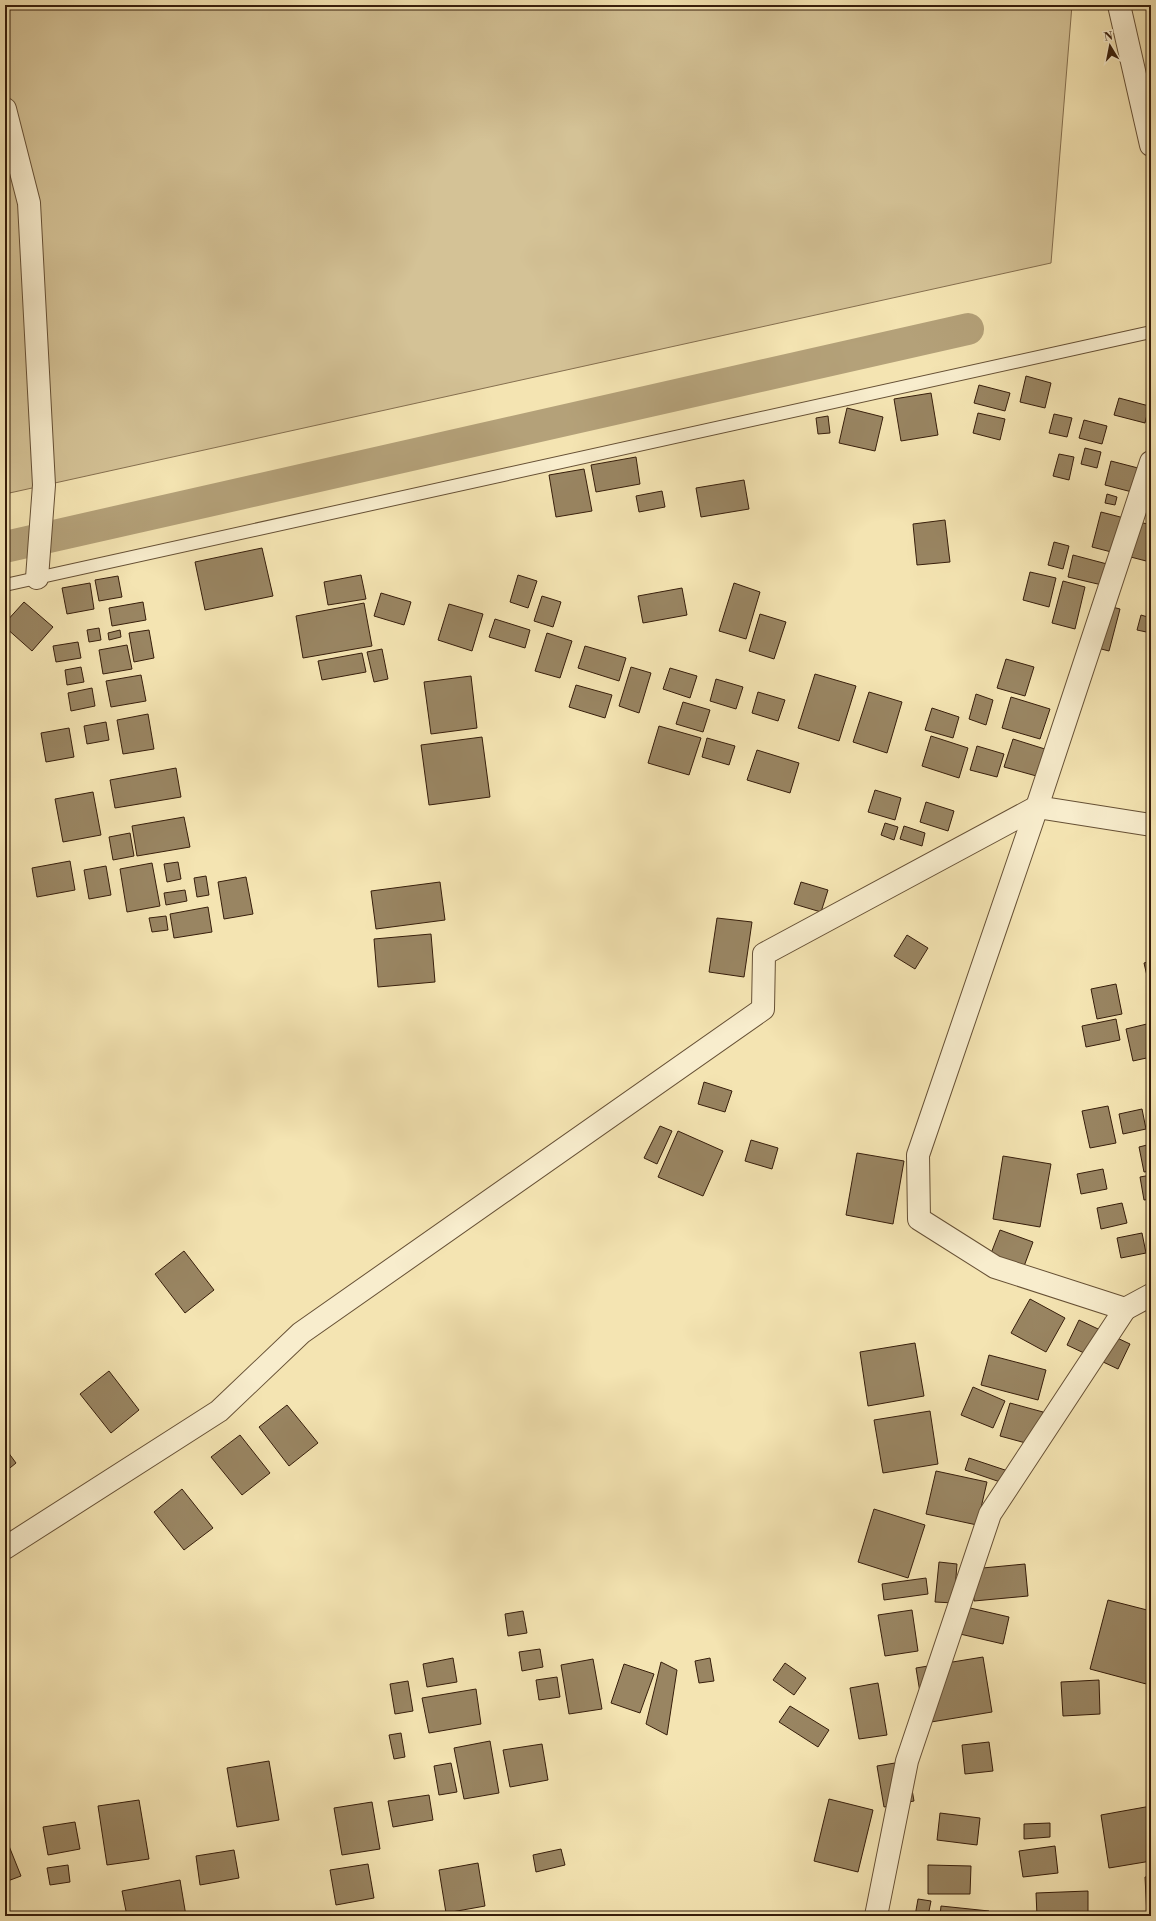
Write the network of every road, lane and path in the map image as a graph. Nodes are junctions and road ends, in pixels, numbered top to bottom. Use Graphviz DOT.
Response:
graph roads {
  1 [pos="1119,5"];
  2 [pos="5,109"];
  3 [pos="1151,145"];
  4 [pos="1151,332"];
  5 [pos="1151,462"];
  6 [pos="37,578"];
  7 [pos="5,585"];
  8 [pos="1037,807"];
  9 [pos="1151,825"];
  10 [pos="1151,1295"];
  11 [pos="1125,1309"];
  12 [pos="5,1548"];
  13 [pos="876,1916"];
  1 -- 3 [label="street"];
  2 -- 6 [label="street"];
  4 -- 6 [label="lane"];
  5 -- 8 [label="street"];
  6 -- 7 [label="lane"];
  8 -- 9 [label="street"];
  8 -- 11 [label="street"];
  8 -- 12 [label="street"];
  10 -- 11 [label="street"];
  11 -- 13 [label="street"];
}
